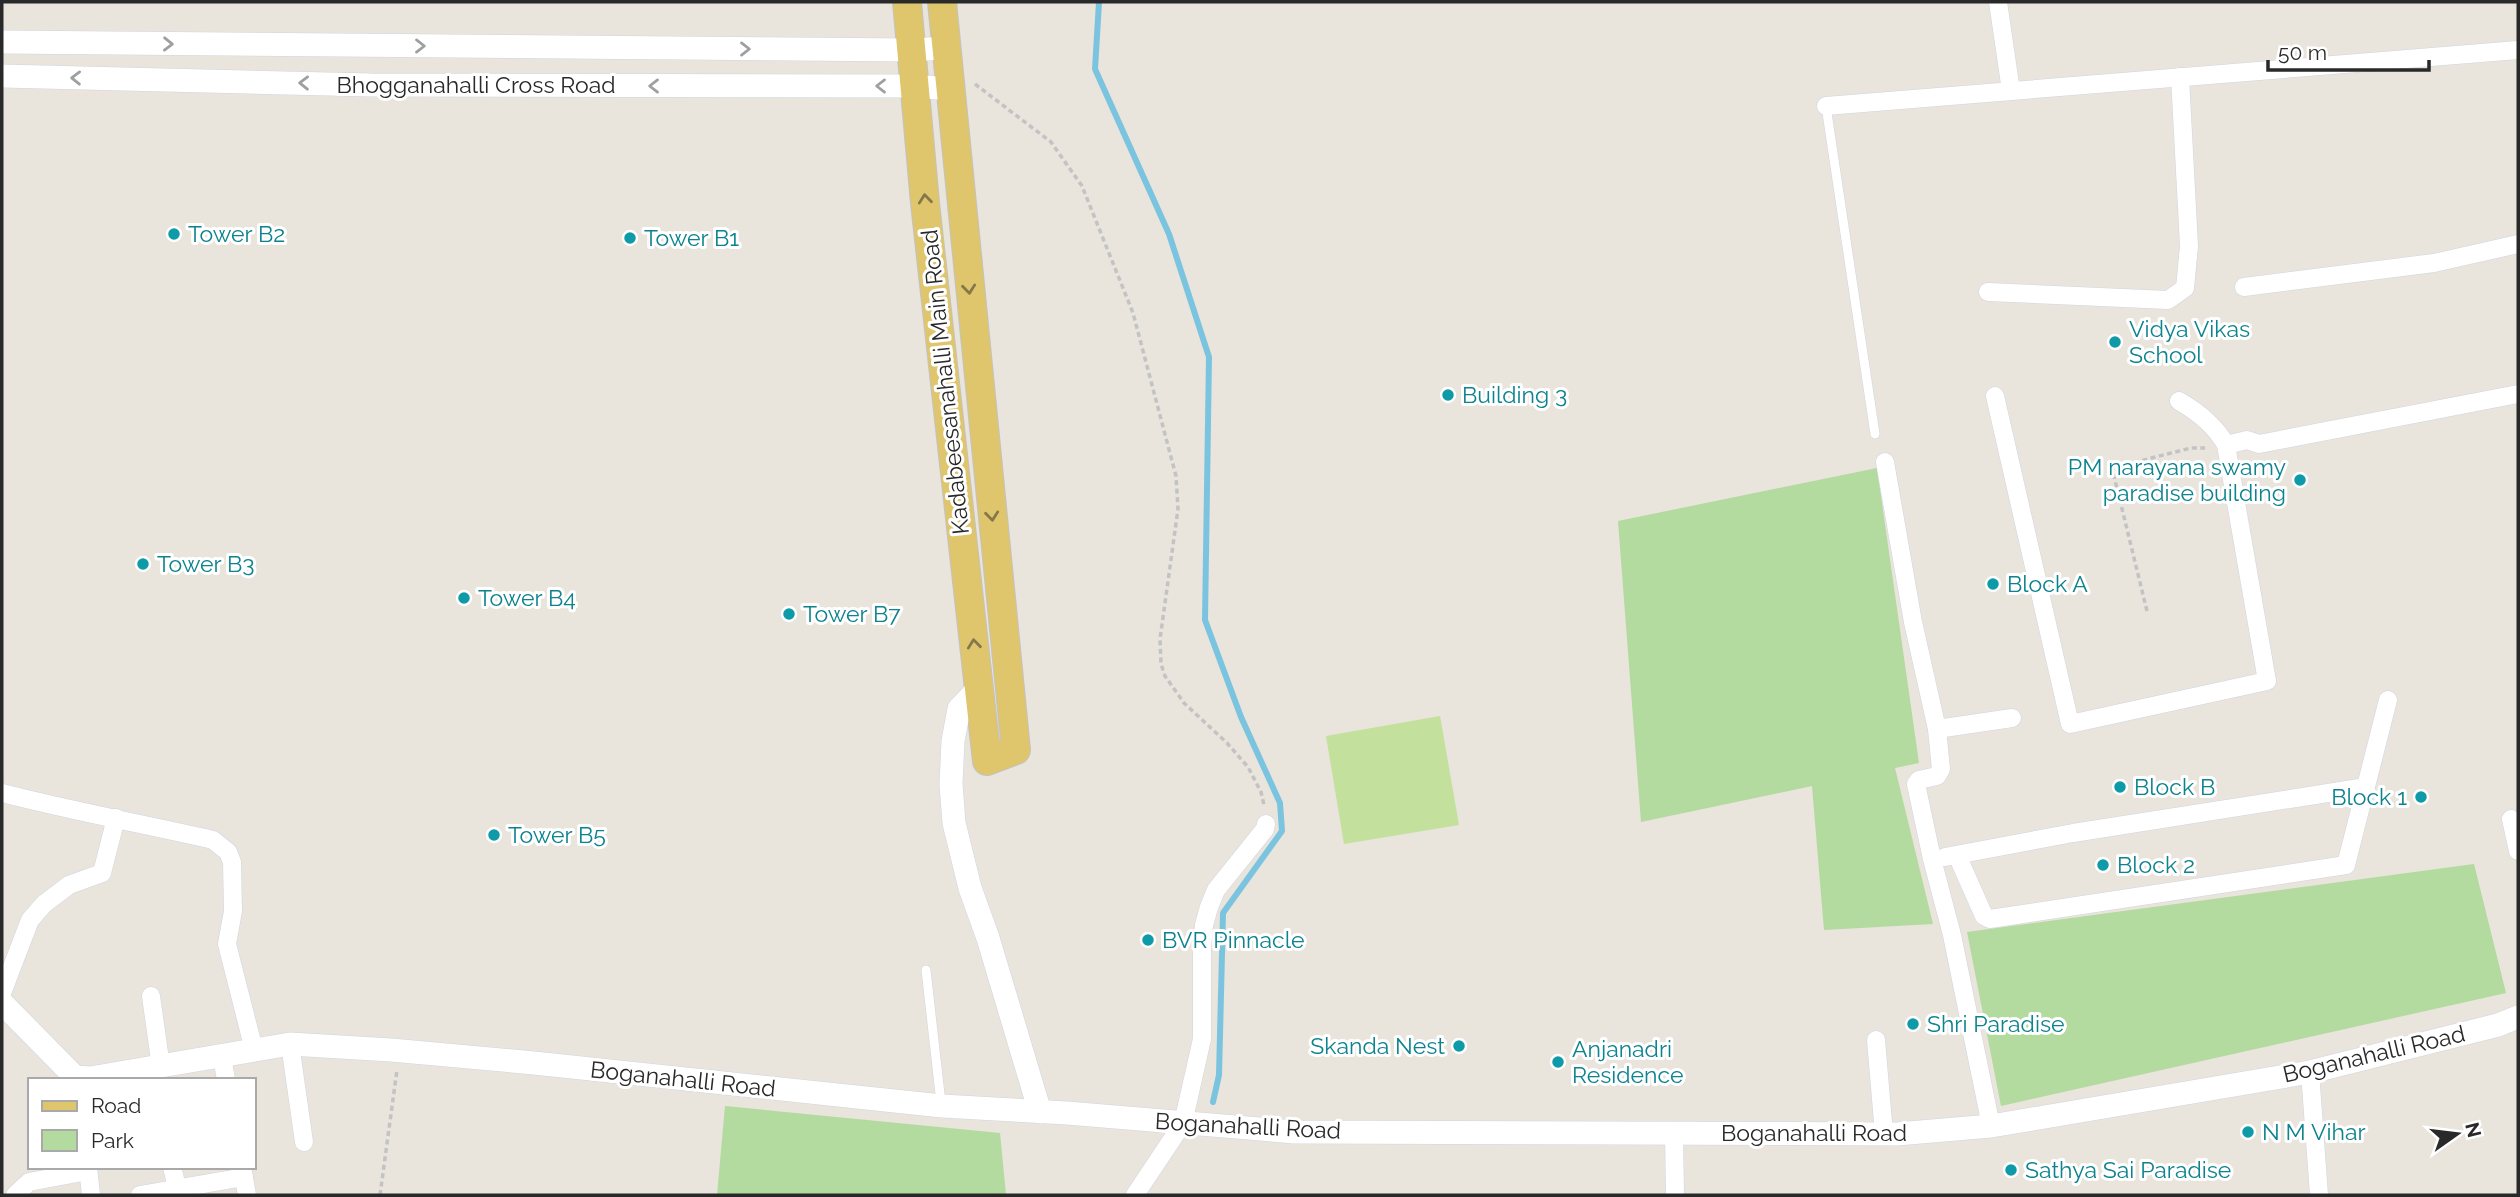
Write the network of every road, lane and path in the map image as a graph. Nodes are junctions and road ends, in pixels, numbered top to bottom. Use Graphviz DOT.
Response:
graph roads {
  1 [pos="907,2"];
  2 [pos="942,2"];
  3 [pos="1998,2"];
  4 [pos="2,42"];
  5 [pos="374,46"];
  6 [pos="911,50"];
  7 [pos="2518,50"];
  8 [pos="947,66"];
  9 [pos="2,76"];
  10 [pos="2180,77"];
  11 [pos="371,85"];
  12 [pos="914,86"];
  13 [pos="2011,91"];
  14 [pos="1826,106"];
  15 [pos="2518,244"];
  16 [pos="2244,287"];
  17 [pos="1988,292"];
  18 [pos="2518,394"];
  19 [pos="1995,396"];
  20 [pos="2179,401"];
  21 [pos="1875,434"];
  22 [pos="2228,451"];
  23 [pos="1885,462"];
  24 [pos="2147,611"];
  25 [pos="979,688"];
  26 [pos="2388,699"];
  27 [pos="2012,718"];
  28 [pos="1937,729"];
  29 [pos="2366,787"];
  30 [pos="2,793"];
  31 [pos="116,818"];
  32 [pos="2511,819"];
  33 [pos="1266,824"];
  34 [pos="2518,851"];
  35 [pos="1957,855"];
  36 [pos="1931,859"];
  37 [pos="926,970"];
  38 [pos="2,993"];
  39 [pos="150,996"];
  40 [pos="2,1003"];
  41 [pos="2518,1017"];
  42 [pos="1876,1040"];
  43 [pos="290,1044"];
  44 [pos="254,1050"];
  45 [pos="399,1051"];
  46 [pos="222,1056"];
  47 [pos="155,1072"];
  48 [pos="2310,1072"];
  49 [pos="76,1078"];
  50 [pos="226,1078"];
  51 [pos="942,1107"];
  52 [pos="1040,1112"];
  53 [pos="1183,1123"];
  54 [pos="1991,1126"];
  55 [pos="1674,1133"];
  56 [pos="1884,1134"];
  57 [pos="304,1142"];
  58 [pos="88,1169"];
  59 [pos="172,1169"];
  60 [pos="244,1180"];
  61 [pos="23,1192"];
  62 [pos="178,1192"];
  63 [pos="91,1195"];
  64 [pos="140,1195"];
  65 [pos="380,1195"];
  66 [pos="1135,1195"];
  67 [pos="1675,1195"];
  68 [pos="2319,1195"];
  1 -- 6 [label="main road, Kadabeesanahalli Main Road"];
  2 -- 8 [label="main road, Kadabeesanahalli Main Road"];
  3 -- 13 [label="street"];
  4 -- 5 [label="street, Bhogganahalli Cross Road, one-way"];
  5 -- 6 [label="street, Bhogganahalli Cross Road, one-way"];
  5 -- 11 [label="street"];
  6 -- 8 [label="street, Bhogganahalli Cross Road"];
  6 -- 12 [label="main road, Kadabeesanahalli Main Road"];
  7 -- 10 [label="street"];
  8 -- 12 [label="street, Bhogganahalli Cross Road"];
  8 -- 25 [label="main road, Kadabeesanahalli Main Road, one-way"];
  8 -- 33 [label="path"];
  11 -- 9 [label="street, Bhogganahalli Cross Road, one-way"];
  10 -- 13 [label="street"];
  10 -- 17 [label="street"];
  12 -- 11 [label="street, Bhogganahalli Cross Road, one-way"];
  25 -- 12 [label="main road, Kadabeesanahalli Main Road, one-way"];
  13 -- 14 [label="street"];
  14 -- 21 [label="lane"];
  15 -- 16 [label="street"];
  18 -- 22 [label="street"];
  19 -- 22 [label="street"];
  20 -- 22 [label="street"];
  22 -- 24 [label="path"];
  23 -- 28 [label="street"];
  25 -- 52 [label="street"];
  26 -- 29 [label="street"];
  27 -- 28 [label="street"];
  28 -- 36 [label="street"];
  29 -- 35 [label="street"];
  29 -- 35 [label="street"];
  30 -- 31 [label="street"];
  31 -- 38 [label="street"];
  31 -- 44 [label="street"];
  32 -- 34 [label="street"];
  33 -- 53 [label="street"];
  35 -- 36 [label="street"];
  36 -- 54 [label="street"];
  37 -- 51 [label="lane"];
  39 -- 47 [label="street"];
  40 -- 49 [label="street, Boganahalli Road"];
  41 -- 48 [label="street, Boganahalli Road"];
  42 -- 56 [label="street"];
  43 -- 44 [label="street, Boganahalli Road"];
  43 -- 45 [label="street, Boganahalli Road"];
  43 -- 57 [label="street"];
  44 -- 46 [label="street, Boganahalli Road"];
  45 -- 51 [label="street, Boganahalli Road"];
  45 -- 65 [label="path"];
  46 -- 47 [label="street, Boganahalli Road"];
  46 -- 50 [label="street"];
  47 -- 49 [label="street, Boganahalli Road"];
  48 -- 54 [label="street, Boganahalli Road"];
  48 -- 68 [label="street"];
  51 -- 52 [label="street, Boganahalli Road"];
  52 -- 53 [label="street, Boganahalli Road"];
  53 -- 55 [label="street, Boganahalli Road"];
  53 -- 66 [label="street"];
  54 -- 56 [label="street, Boganahalli Road"];
  55 -- 56 [label="street, Boganahalli Road"];
  55 -- 67 [label="street"];
  58 -- 61 [label="street"];
  58 -- 63 [label="street"];
  59 -- 62 [label="street"];
  60 -- 62 [label="street"];
  62 -- 64 [label="street"];
}
